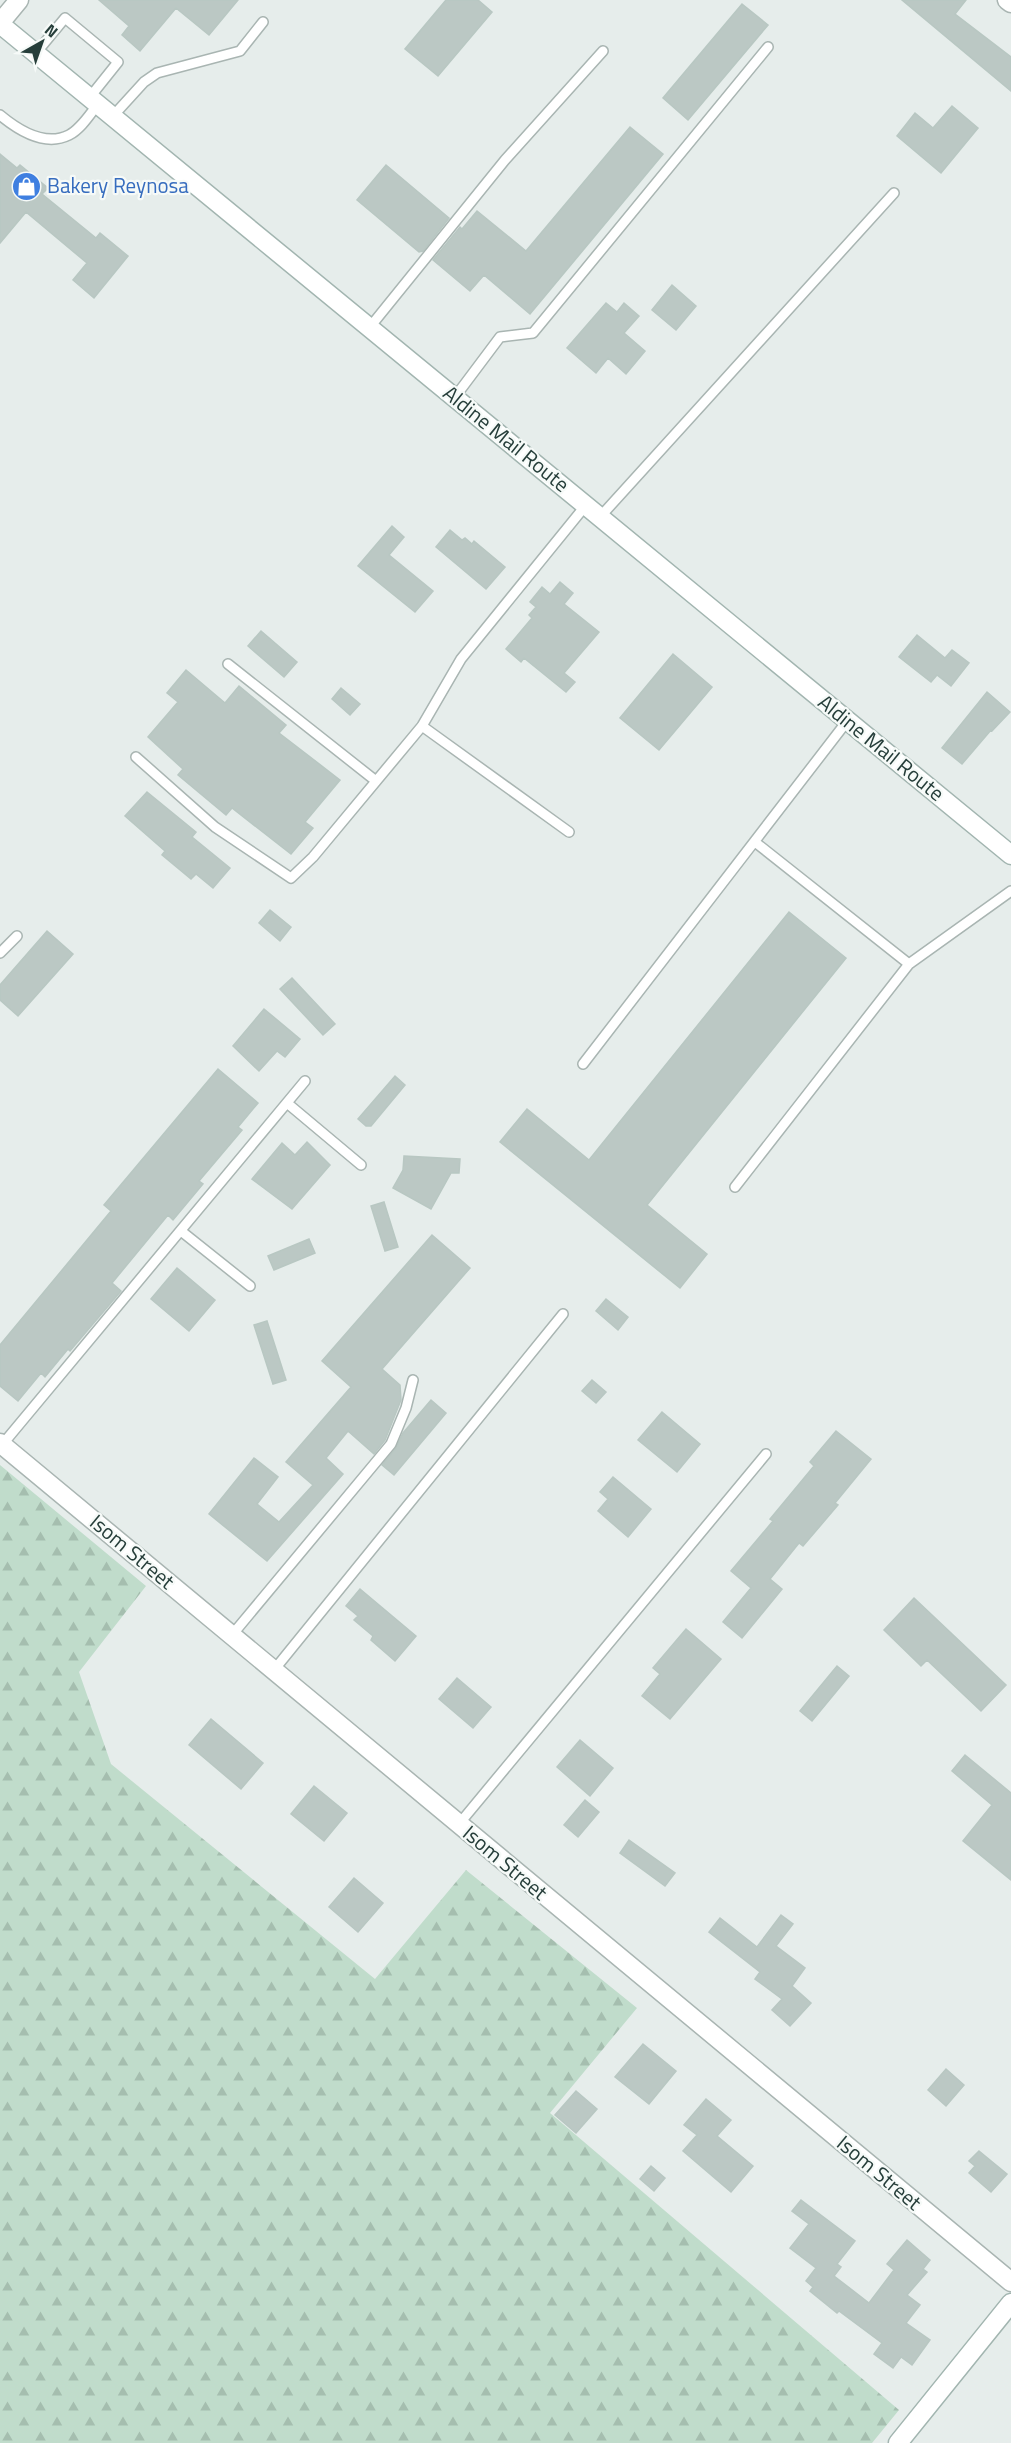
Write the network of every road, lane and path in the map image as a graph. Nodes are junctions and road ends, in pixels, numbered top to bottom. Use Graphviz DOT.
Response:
graph roads {
  1 [pos="19,0"];
  2 [pos="1007,0"];
  3 [pos="1011,3"];
  4 [pos="263,22"];
  5 [pos="0,23"];
  6 [pos="768,47"];
  7 [pos="603,51"];
  8 [pos="36,53"];
  9 [pos="94,100"];
  10 [pos="0,115"];
  11 [pos="113,116"];
  12 [pos="894,193"];
  13 [pos="370,327"];
  14 [pos="455,398"];
  15 [pos="586,505"];
  16 [pos="600,517"];
  17 [pos="228,664"];
  18 [pos="848,720"];
  19 [pos="422,726"];
  20 [pos="136,757"];
  21 [pos="376,782"];
  22 [pos="568,832"];
  23 [pos="755,842"];
  24 [pos="1011,855"];
  25 [pos="1011,891"];
  26 [pos="17,936"];
  27 [pos="0,953"];
  28 [pos="909,964"];
  29 [pos="583,1064"];
  30 [pos="305,1082"];
  31 [pos="287,1103"];
  32 [pos="361,1166"];
  33 [pos="735,1187"];
  34 [pos="181,1231"];
  35 [pos="250,1286"];
  36 [pos="563,1314"];
  37 [pos="413,1380"];
  38 [pos="1,1444"];
  39 [pos="766,1454"];
  40 [pos="232,1635"];
  41 [pos="274,1670"];
  42 [pos="459,1824"];
  43 [pos="1011,2282"];
  44 [pos="1011,2303"];
  45 [pos="904,2441"];
  1 -- 5 [label="main road"];
  2 -- 3 [label="main road"];
  4 -- 11 [label="lane"];
  5 -- 8 [label="main road, Aldine Mail Route"];
  6 -- 14 [label="lane"];
  7 -- 13 [label="lane"];
  8 -- 9 [label="main road, Aldine Mail Route"];
  8 -- 9 [label="lane"];
  9 -- 10 [label="lane"];
  9 -- 11 [label="main road, Aldine Mail Route"];
  11 -- 13 [label="main road, Aldine Mail Route"];
  12 -- 16 [label="lane"];
  13 -- 14 [label="main road, Aldine Mail Route"];
  14 -- 15 [label="main road, Aldine Mail Route"];
  15 -- 16 [label="main road, Aldine Mail Route"];
  15 -- 19 [label="lane"];
  16 -- 18 [label="main road, Aldine Mail Route"];
  17 -- 21 [label="lane"];
  18 -- 23 [label="lane"];
  18 -- 24 [label="main road, Aldine Mail Route"];
  19 -- 21 [label="lane"];
  19 -- 22 [label="lane"];
  20 -- 21 [label="lane"];
  23 -- 28 [label="lane"];
  23 -- 29 [label="lane"];
  25 -- 28 [label="lane"];
  26 -- 27 [label="lane"];
  28 -- 33 [label="lane"];
  30 -- 31 [label="lane"];
  31 -- 32 [label="lane"];
  31 -- 34 [label="lane"];
  34 -- 35 [label="lane"];
  34 -- 38 [label="lane"];
  36 -- 41 [label="lane"];
  37 -- 40 [label="lane"];
  38 -- 40 [label="main road, Isom Street"];
  39 -- 42 [label="lane"];
  40 -- 41 [label="main road, Isom Street"];
  41 -- 42 [label="main road, Isom Street"];
  42 -- 43 [label="main road, Isom Street"];
  44 -- 45 [label="main road"];
}
